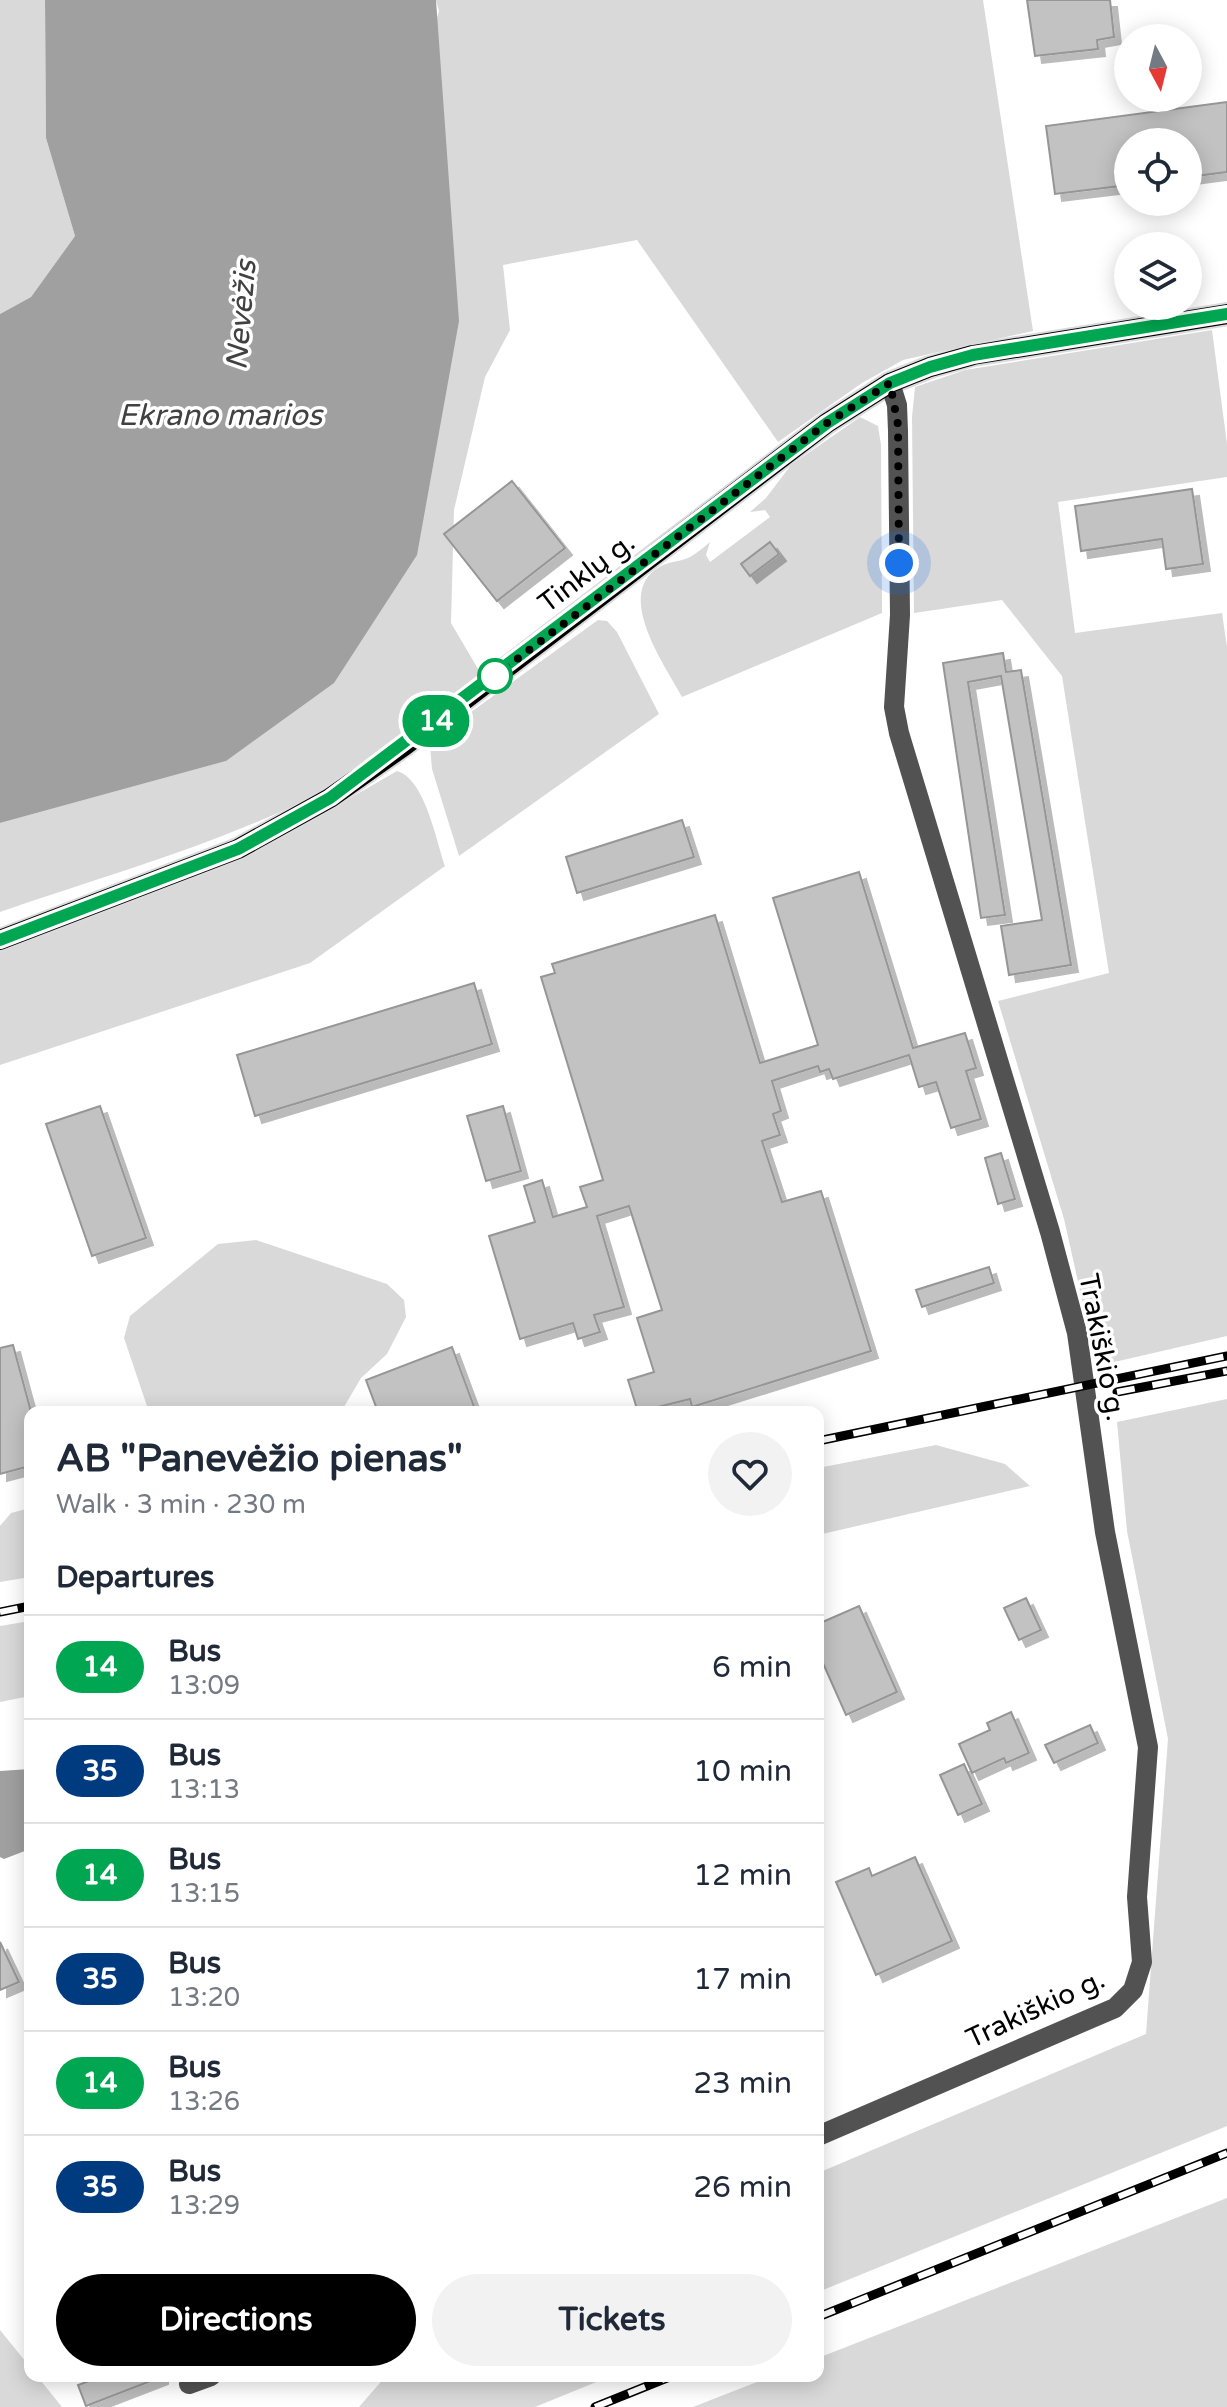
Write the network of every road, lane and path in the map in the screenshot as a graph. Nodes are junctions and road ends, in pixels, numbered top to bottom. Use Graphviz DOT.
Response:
graph roads {
  1 [pos="1227,314"];
  2 [pos="890,383"];
  3 [pos="0,940"];
  4 [pos="824,2133"];
  5 [pos="194,2382"];
  6 [pos="189,2384"];
  1 -- 2 [label="main road, Tinklų g."];
  2 -- 3 [label="main road, Tinklų g."];
  2 -- 4 [label="street, Trakiškio g."];
  5 -- 6 [label="street"];
}
